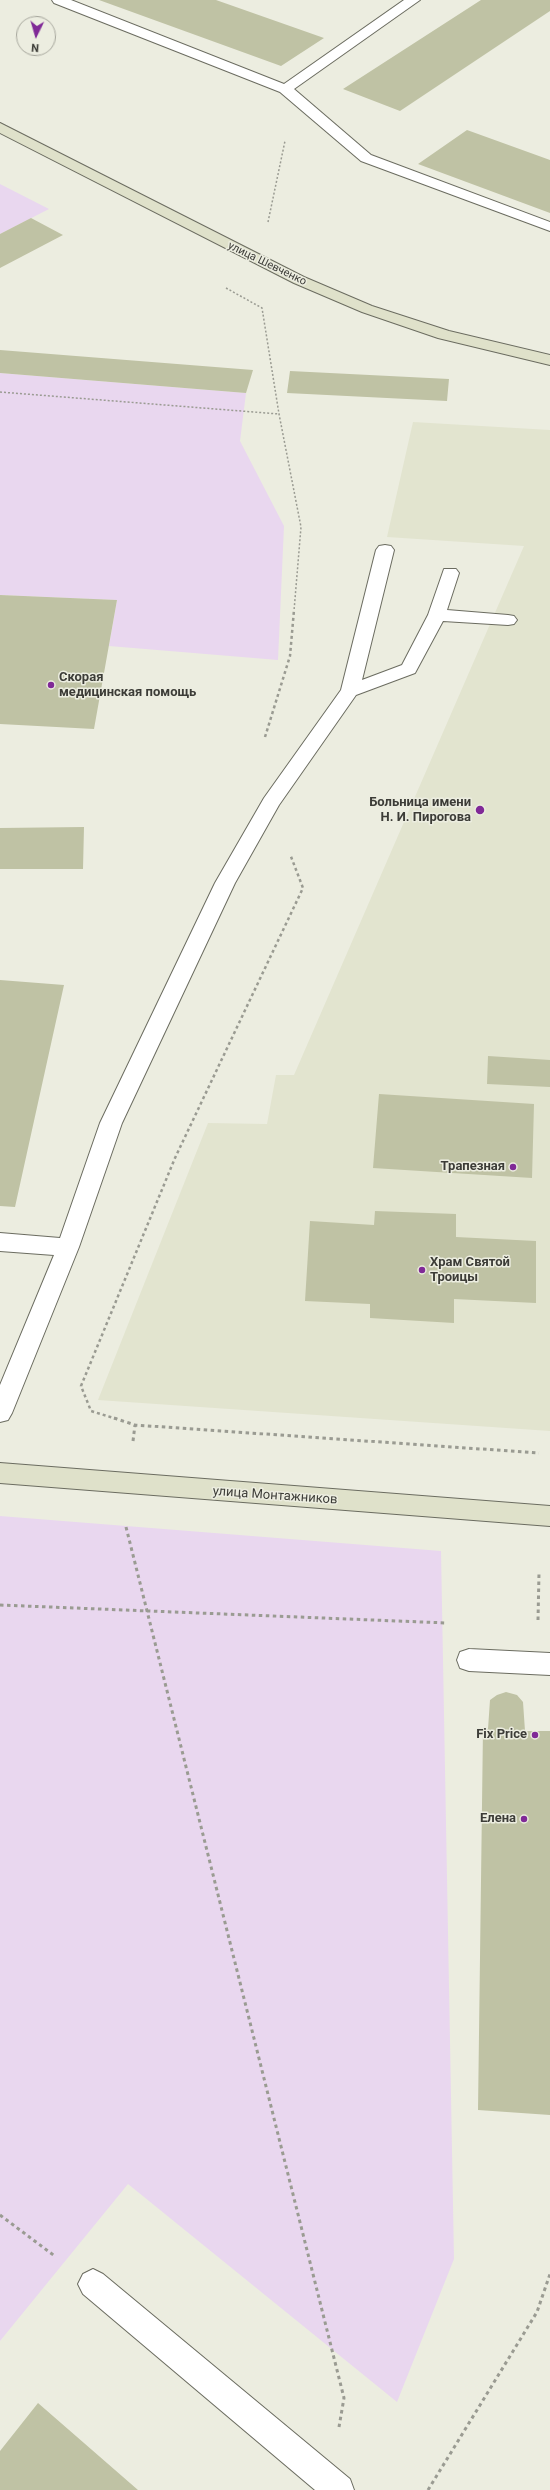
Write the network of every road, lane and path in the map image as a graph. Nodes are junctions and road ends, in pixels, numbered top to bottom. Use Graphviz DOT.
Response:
graph roads {
  1 [pos="58,0"];
  2 [pos="413,0"];
  3 [pos="285,89"];
  4 [pos="298,100"];
  5 [pos="0,127"];
  6 [pos="550,227"];
  7 [pos="231,246"];
  8 [pos="550,360"];
  9 [pos="0,392"];
  10 [pos="279,414"];
  11 [pos="385,550"];
  12 [pos="450,573"];
  13 [pos="438,615"];
  14 [pos="508,620"];
  15 [pos="350,691"];
  16 [pos="0,1242"];
  17 [pos="68,1247"];
  18 [pos="0,1413"];
  19 [pos="135,1425"];
  20 [pos="0,1473"];
  21 [pos="128,1484"];
  22 [pos="550,1516"];
  23 [pos="539,1573"];
  24 [pos="0,1605"];
  25 [pos="148,1610"];
  26 [pos="450,1623"];
  27 [pos="537,1626"];
  28 [pos="469,1660"];
  29 [pos="550,1664"];
  30 [pos="0,2215"];
  31 [pos="550,2274"];
  32 [pos="93,2284"];
  33 [pos="332,2488"];
  34 [pos="428,2490"];
  1 -- 3 [label="lane"];
  2 -- 3 [label="lane"];
  3 -- 4 [label="lane"];
  4 -- 6 [label="lane"];
  4 -- 7 [label="path"];
  5 -- 7 [label="main road, улица Шевченко"];
  7 -- 8 [label="main road, улица Шевченко"];
  9 -- 10 [label="path"];
  11 -- 15 [label="lane"];
  12 -- 13 [label="lane"];
  13 -- 14 [label="lane"];
  13 -- 15 [label="lane"];
  15 -- 17 [label="lane"];
  16 -- 17 [label="lane"];
  17 -- 18 [label="lane"];
  19 -- 21 [label="path"];
  20 -- 21 [label="main road, улица Монтажников"];
  21 -- 22 [label="main road, улица Монтажников"];
  21 -- 25 [label="path"];
  23 -- 27 [label="path"];
  24 -- 25 [label="path"];
  25 -- 26 [label="path"];
  25 -- 33 [label="path"];
  28 -- 29 [label="lane"];
  30 -- 32 [label="path"];
  31 -- 34 [label="path"];
  32 -- 33 [label="lane"];
}
